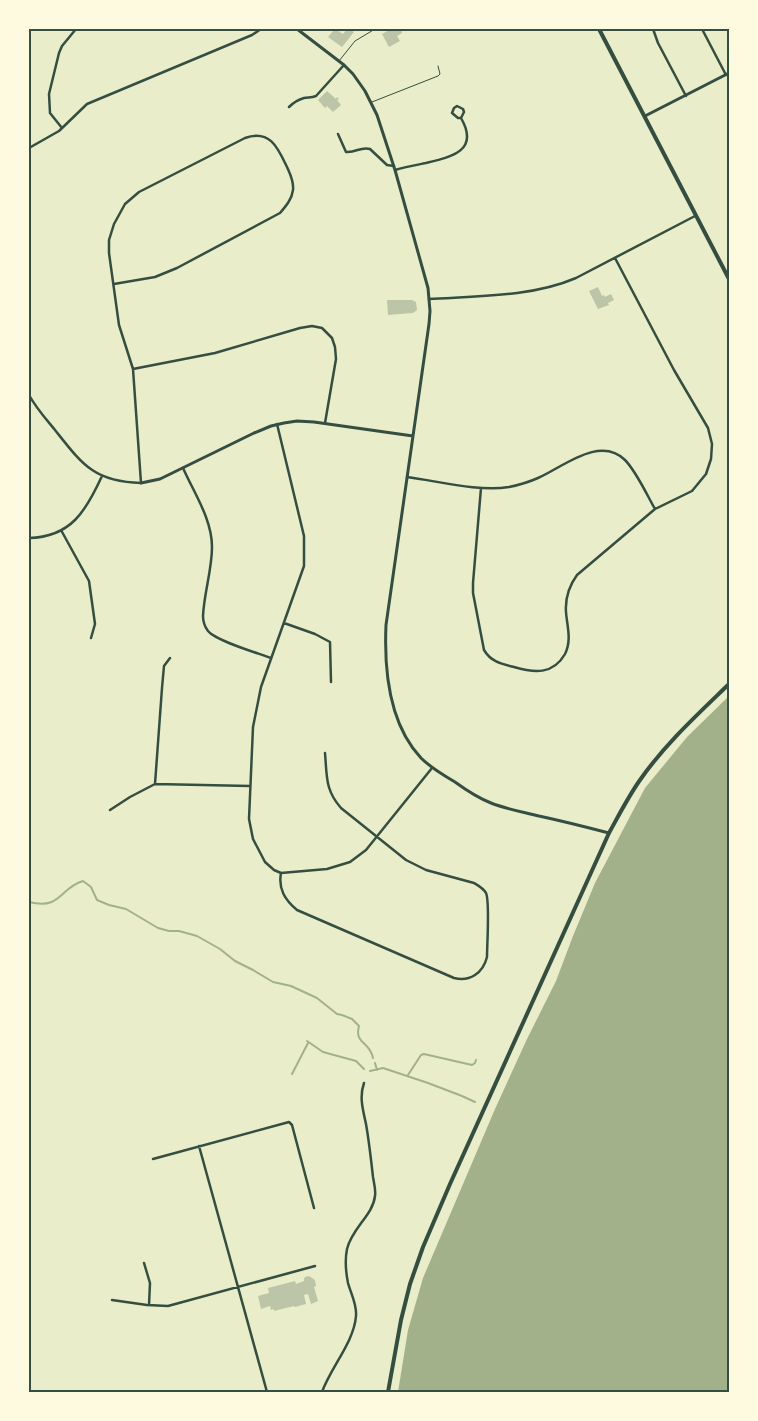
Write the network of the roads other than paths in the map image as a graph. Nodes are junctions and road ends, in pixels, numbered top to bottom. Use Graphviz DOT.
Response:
graph roads {
  1 [pos="76,29"];
  2 [pos="261,29"];
  3 [pos="297,29"];
  4 [pos="375,29"];
  5 [pos="599,29"];
  6 [pos="653,29"];
  7 [pos="702,29"];
  8 [pos="339,61"];
  9 [pos="344,65"];
  10 [pos="438,66"];
  11 [pos="728,74"];
  12 [pos="686,96"];
  13 [pos="371,102"];
  14 [pos="289,107"];
  15 [pos="645,116"];
  16 [pos="461,118"];
  17 [pos="62,128"];
  18 [pos="338,134"];
  19 [pos="29,148"];
  20 [pos="394,168"];
  21 [pos="695,216"];
  22 [pos="615,258"];
  23 [pos="729,279"];
  24 [pos="114,284"];
  25 [pos="429,299"];
  26 [pos="133,369"];
  27 [pos="29,395"];
  28 [pos="325,423"];
  29 [pos="277,424"];
  30 [pos="413,436"];
  31 [pos="182,468"];
  32 [pos="102,476"];
  33 [pos="407,477"];
  34 [pos="140,483"];
  35 [pos="481,488"];
  36 [pos="656,509"];
  37 [pos="62,530"];
  38 [pos="29,538"];
  39 [pos="284,623"];
  40 [pos="90,638"];
  41 [pos="170,658"];
  42 [pos="271,658"];
  43 [pos="331,682"];
  44 [pos="729,684"];
  45 [pos="325,753"];
  46 [pos="432,768"];
  47 [pos="154,784"];
  48 [pos="250,786"];
  49 [pos="110,810"];
  50 [pos="609,833"];
  51 [pos="377,836"];
  52 [pos="281,873"];
  53 [pos="364,1083"];
  54 [pos="199,1146"];
  55 [pos="153,1159"];
  56 [pos="314,1208"];
  57 [pos="144,1264"];
  58 [pos="315,1266"];
  59 [pos="238,1288"];
  60 [pos="112,1300"];
  61 [pos="149,1305"];
  62 [pos="267,1392"];
  63 [pos="322,1392"];
  64 [pos="388,1392"];
  1 -- 17 [label="street"];
  2 -- 17 [label="street"];
  3 -- 8 [label="street"];
  4 -- 8 [label="lane"];
  5 -- 15 [label="main road"];
  6 -- 12 [label="street"];
  7 -- 11 [label="street"];
  8 -- 9 [label="street"];
  9 -- 13 [label="street"];
  9 -- 14 [label="street"];
  10 -- 13 [label="lane"];
  11 -- 12 [label="street"];
  12 -- 15 [label="street"];
  13 -- 20 [label="street"];
  15 -- 21 [label="main road"];
  16 -- 16 [label="street"];
  16 -- 20 [label="street"];
  17 -- 19 [label="street"];
  18 -- 20 [label="street"];
  20 -- 25 [label="street"];
  21 -- 22 [label="street"];
  21 -- 23 [label="main road"];
  22 -- 25 [label="street"];
  22 -- 36 [label="street"];
  24 -- 24 [label="street"];
  24 -- 26 [label="street"];
  25 -- 30 [label="street"];
  26 -- 28 [label="street"];
  26 -- 34 [label="street"];
  27 -- 32 [label="street"];
  28 -- 29 [label="street"];
  28 -- 30 [label="street"];
  29 -- 31 [label="street"];
  29 -- 39 [label="street"];
  30 -- 33 [label="street"];
  31 -- 34 [label="street"];
  31 -- 42 [label="street"];
  32 -- 34 [label="street"];
  32 -- 37 [label="street"];
  33 -- 35 [label="street"];
  33 -- 46 [label="street"];
  35 -- 36 [label="street"];
  35 -- 36 [label="street"];
  37 -- 38 [label="street"];
  37 -- 40 [label="street"];
  39 -- 42 [label="street"];
  39 -- 43 [label="street"];
  41 -- 47 [label="street"];
  42 -- 48 [label="street"];
  44 -- 50 [label="main road"];
  45 -- 51 [label="street"];
  46 -- 50 [label="street"];
  46 -- 51 [label="street"];
  47 -- 48 [label="street"];
  47 -- 49 [label="street"];
  48 -- 52 [label="street"];
  50 -- 64 [label="main road"];
  51 -- 52 [label="street"];
  51 -- 52 [label="street"];
  53 -- 63 [label="street"];
  54 -- 55 [label="street"];
  54 -- 56 [label="street"];
  54 -- 59 [label="street"];
  57 -- 61 [label="street"];
  58 -- 59 [label="street"];
  59 -- 61 [label="street"];
  59 -- 62 [label="street"];
  60 -- 61 [label="street"];
}
